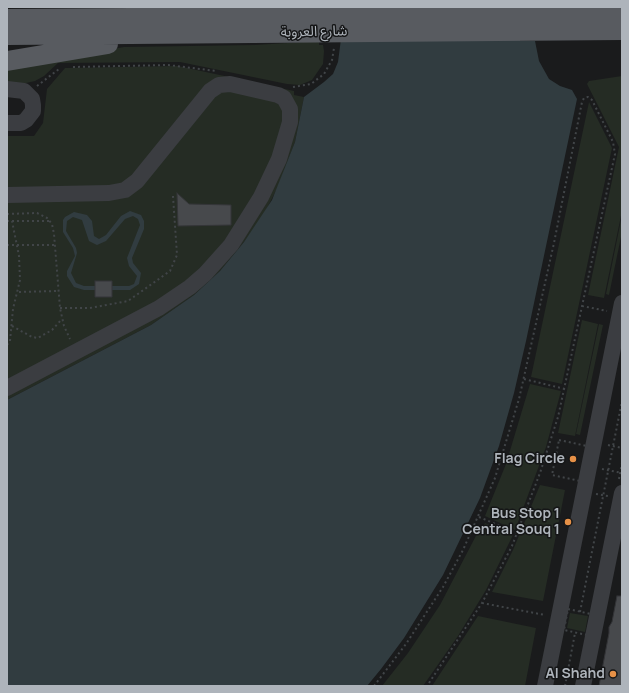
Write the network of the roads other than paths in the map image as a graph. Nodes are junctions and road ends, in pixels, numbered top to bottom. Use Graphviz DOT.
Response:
graph roads {
  1 [pos="94,7"];
  2 [pos="622,14"];
  3 [pos="7,18"];
  4 [pos="316,23"];
  5 [pos="140,26"];
  6 [pos="622,30"];
  7 [pos="7,35"];
  8 [pos="7,61"];
  9 [pos="7,89"];
  10 [pos="7,123"];
  11 [pos="7,195"];
  12 [pos="621,308"];
  13 [pos="7,388"];
  14 [pos="616,491"];
  15 [pos="545,686"];
  16 [pos="583,686"];
  1 -- 5 [label="main road"];
  2 -- 4 [label="main road, شارع العروبة"];
  3 -- 5 [label="main road, شارع العروبة"];
  4 -- 5 [label="main road, شارع العروبة"];
  4 -- 6 [label="main road, شارع العروبة"];
  5 -- 7 [label="main road, شارع العروبة"];
  5 -- 8 [label="main road"];
  9 -- 10 [label="lane"];
  11 -- 13 [label="lane"];
  12 -- 15 [label="lane"];
  14 -- 16 [label="lane"];
}
